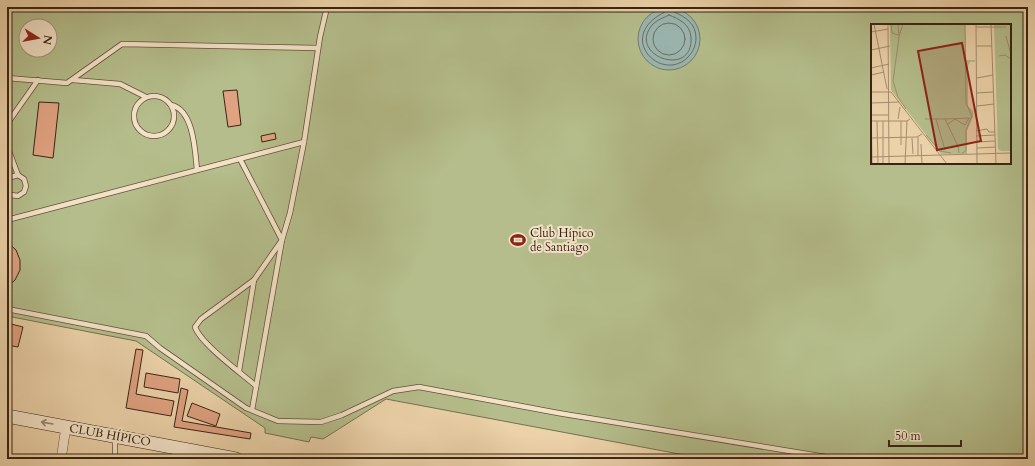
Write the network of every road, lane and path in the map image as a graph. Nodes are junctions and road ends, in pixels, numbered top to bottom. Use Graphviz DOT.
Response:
graph roads {
  1 [pos="16,7"];
  2 [pos="327,7"];
  3 [pos="7,12"];
  4 [pos="318,48"];
  5 [pos="7,78"];
  6 [pos="38,80"];
  7 [pos="73,80"];
  8 [pos="146,97"];
  9 [pos="171,105"];
  10 [pos="7,124"];
  11 [pos="304,142"];
  12 [pos="7,146"];
  13 [pos="240,159"];
  14 [pos="197,170"];
  15 [pos="18,175"];
  16 [pos="7,181"];
  17 [pos="7,190"];
  18 [pos="7,220"];
  19 [pos="282,240"];
  20 [pos="254,280"];
  21 [pos="7,309"];
  22 [pos="239,370"];
  23 [pos="256,386"];
  24 [pos="252,410"];
  25 [pos="7,416"];
  26 [pos="7,419"];
  27 [pos="66,427"];
  28 [pos="115,435"];
  29 [pos="61,459"];
  30 [pos="115,459"];
  31 [pos="236,459"];
  32 [pos="838,459"];
  1 -- 3 [label="lane"];
  2 -- 4 [label="lane"];
  4 -- 7 [label="lane"];
  4 -- 11 [label="lane"];
  5 -- 6 [label="lane"];
  6 -- 7 [label="lane"];
  6 -- 10 [label="lane"];
  7 -- 8 [label="lane"];
  8 -- 9 [label="lane"];
  8 -- 9 [label="lane"];
  9 -- 14 [label="lane"];
  11 -- 13 [label="lane"];
  11 -- 19 [label="lane"];
  12 -- 15 [label="lane"];
  13 -- 14 [label="lane"];
  13 -- 19 [label="lane"];
  14 -- 18 [label="lane"];
  15 -- 16 [label="lane"];
  15 -- 17 [label="lane"];
  19 -- 20 [label="lane"];
  19 -- 23 [label="lane"];
  20 -- 22 [label="lane"];
  20 -- 22 [label="lane"];
  21 -- 24 [label="lane"];
  22 -- 23 [label="lane"];
  23 -- 24 [label="lane"];
  24 -- 32 [label="lane"];
  25 -- 26 [label="street"];
  27 -- 25 [label="main road, CLUB HÍPICO, one-way"];
  27 -- 28 [label="main road, CLUB HÍPICO"];
  27 -- 29 [label="street"];
  28 -- 30 [label="lane"];
  28 -- 31 [label="main road, CLUB HÍPICO"];
}
